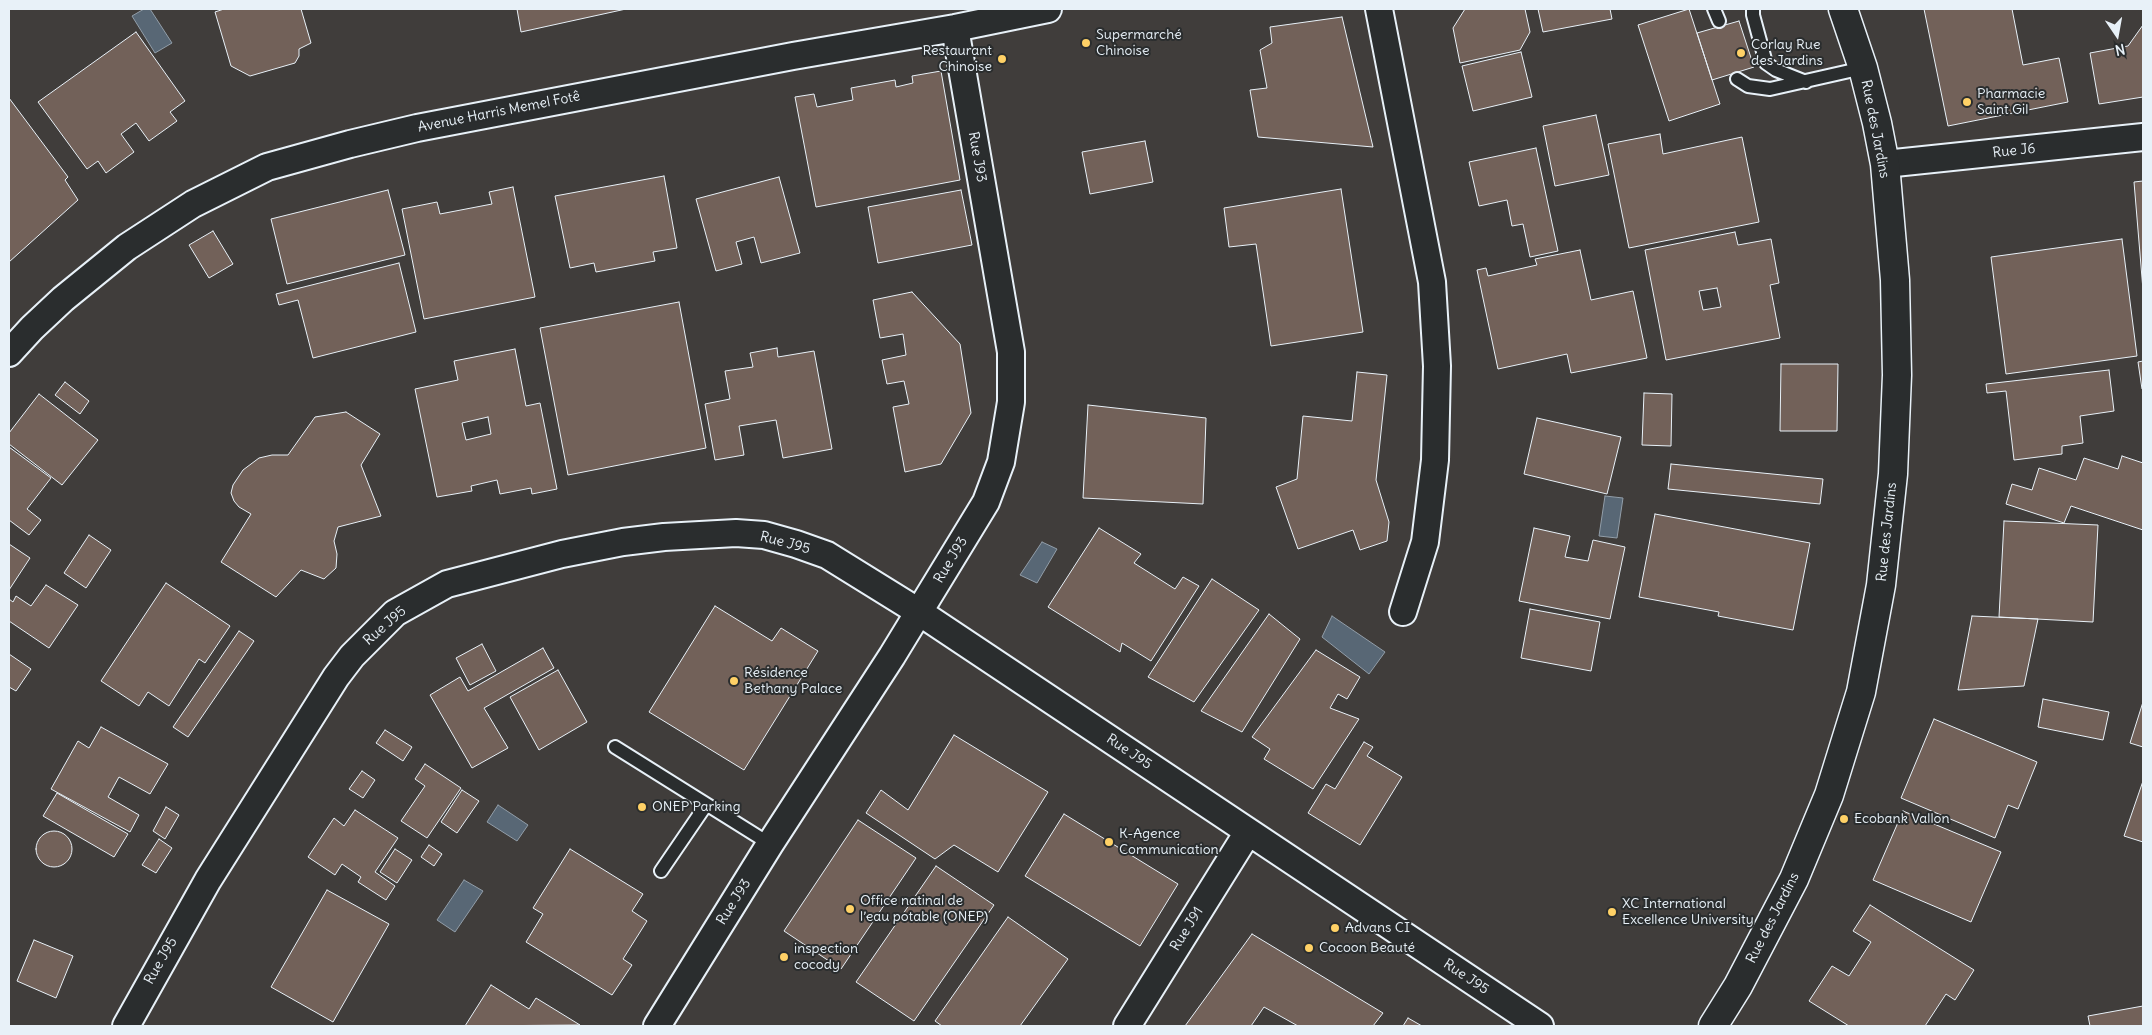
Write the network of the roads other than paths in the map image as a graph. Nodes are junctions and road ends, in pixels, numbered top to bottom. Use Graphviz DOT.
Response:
graph roads {
  1 [pos="1048,9"];
  2 [pos="1379,9"];
  3 [pos="1714,9"];
  4 [pos="1754,9"];
  5 [pos="1843,9"];
  6 [pos="1718,21"];
  7 [pos="955,28"];
  8 [pos="1863,68"];
  9 [pos="1737,79"];
  10 [pos="1806,82"];
  11 [pos="2143,137"];
  12 [pos="1885,164"];
  13 [pos="9,353"];
  14 [pos="919,612"];
  15 [pos="1403,612"];
  16 [pos="615,747"];
  17 [pos="706,804"];
  18 [pos="1248,832"];
  19 [pos="770,844"];
  20 [pos="661,871"];
  21 [pos="126,1026"];
  22 [pos="658,1026"];
  23 [pos="1127,1026"];
  24 [pos="1540,1026"];
  25 [pos="1713,1026"];
  1 -- 7 [label="street, Avenue Harris Memel Fotê"];
  2 -- 15 [label="street"];
  3 -- 6 [label="lane"];
  4 -- 10 [label="lane"];
  5 -- 8 [label="main road, Rue des Jardins"];
  7 -- 13 [label="street, Avenue Harris Memel Fotê"];
  7 -- 14 [label="street, Rue J93"];
  8 -- 10 [label="lane"];
  8 -- 12 [label="main road, Rue des Jardins"];
  9 -- 10 [label="lane"];
  11 -- 12 [label="street, Rue J6"];
  12 -- 25 [label="main road, Rue des Jardins"];
  14 -- 18 [label="street, Rue J95"];
  14 -- 19 [label="street, Rue J93"];
  14 -- 21 [label="street, Rue J95"];
  16 -- 17 [label="lane"];
  17 -- 19 [label="lane"];
  17 -- 20 [label="lane"];
  18 -- 23 [label="street, Rue J91"];
  18 -- 24 [label="street, Rue J95"];
  19 -- 22 [label="street, Rue J93"];
}
